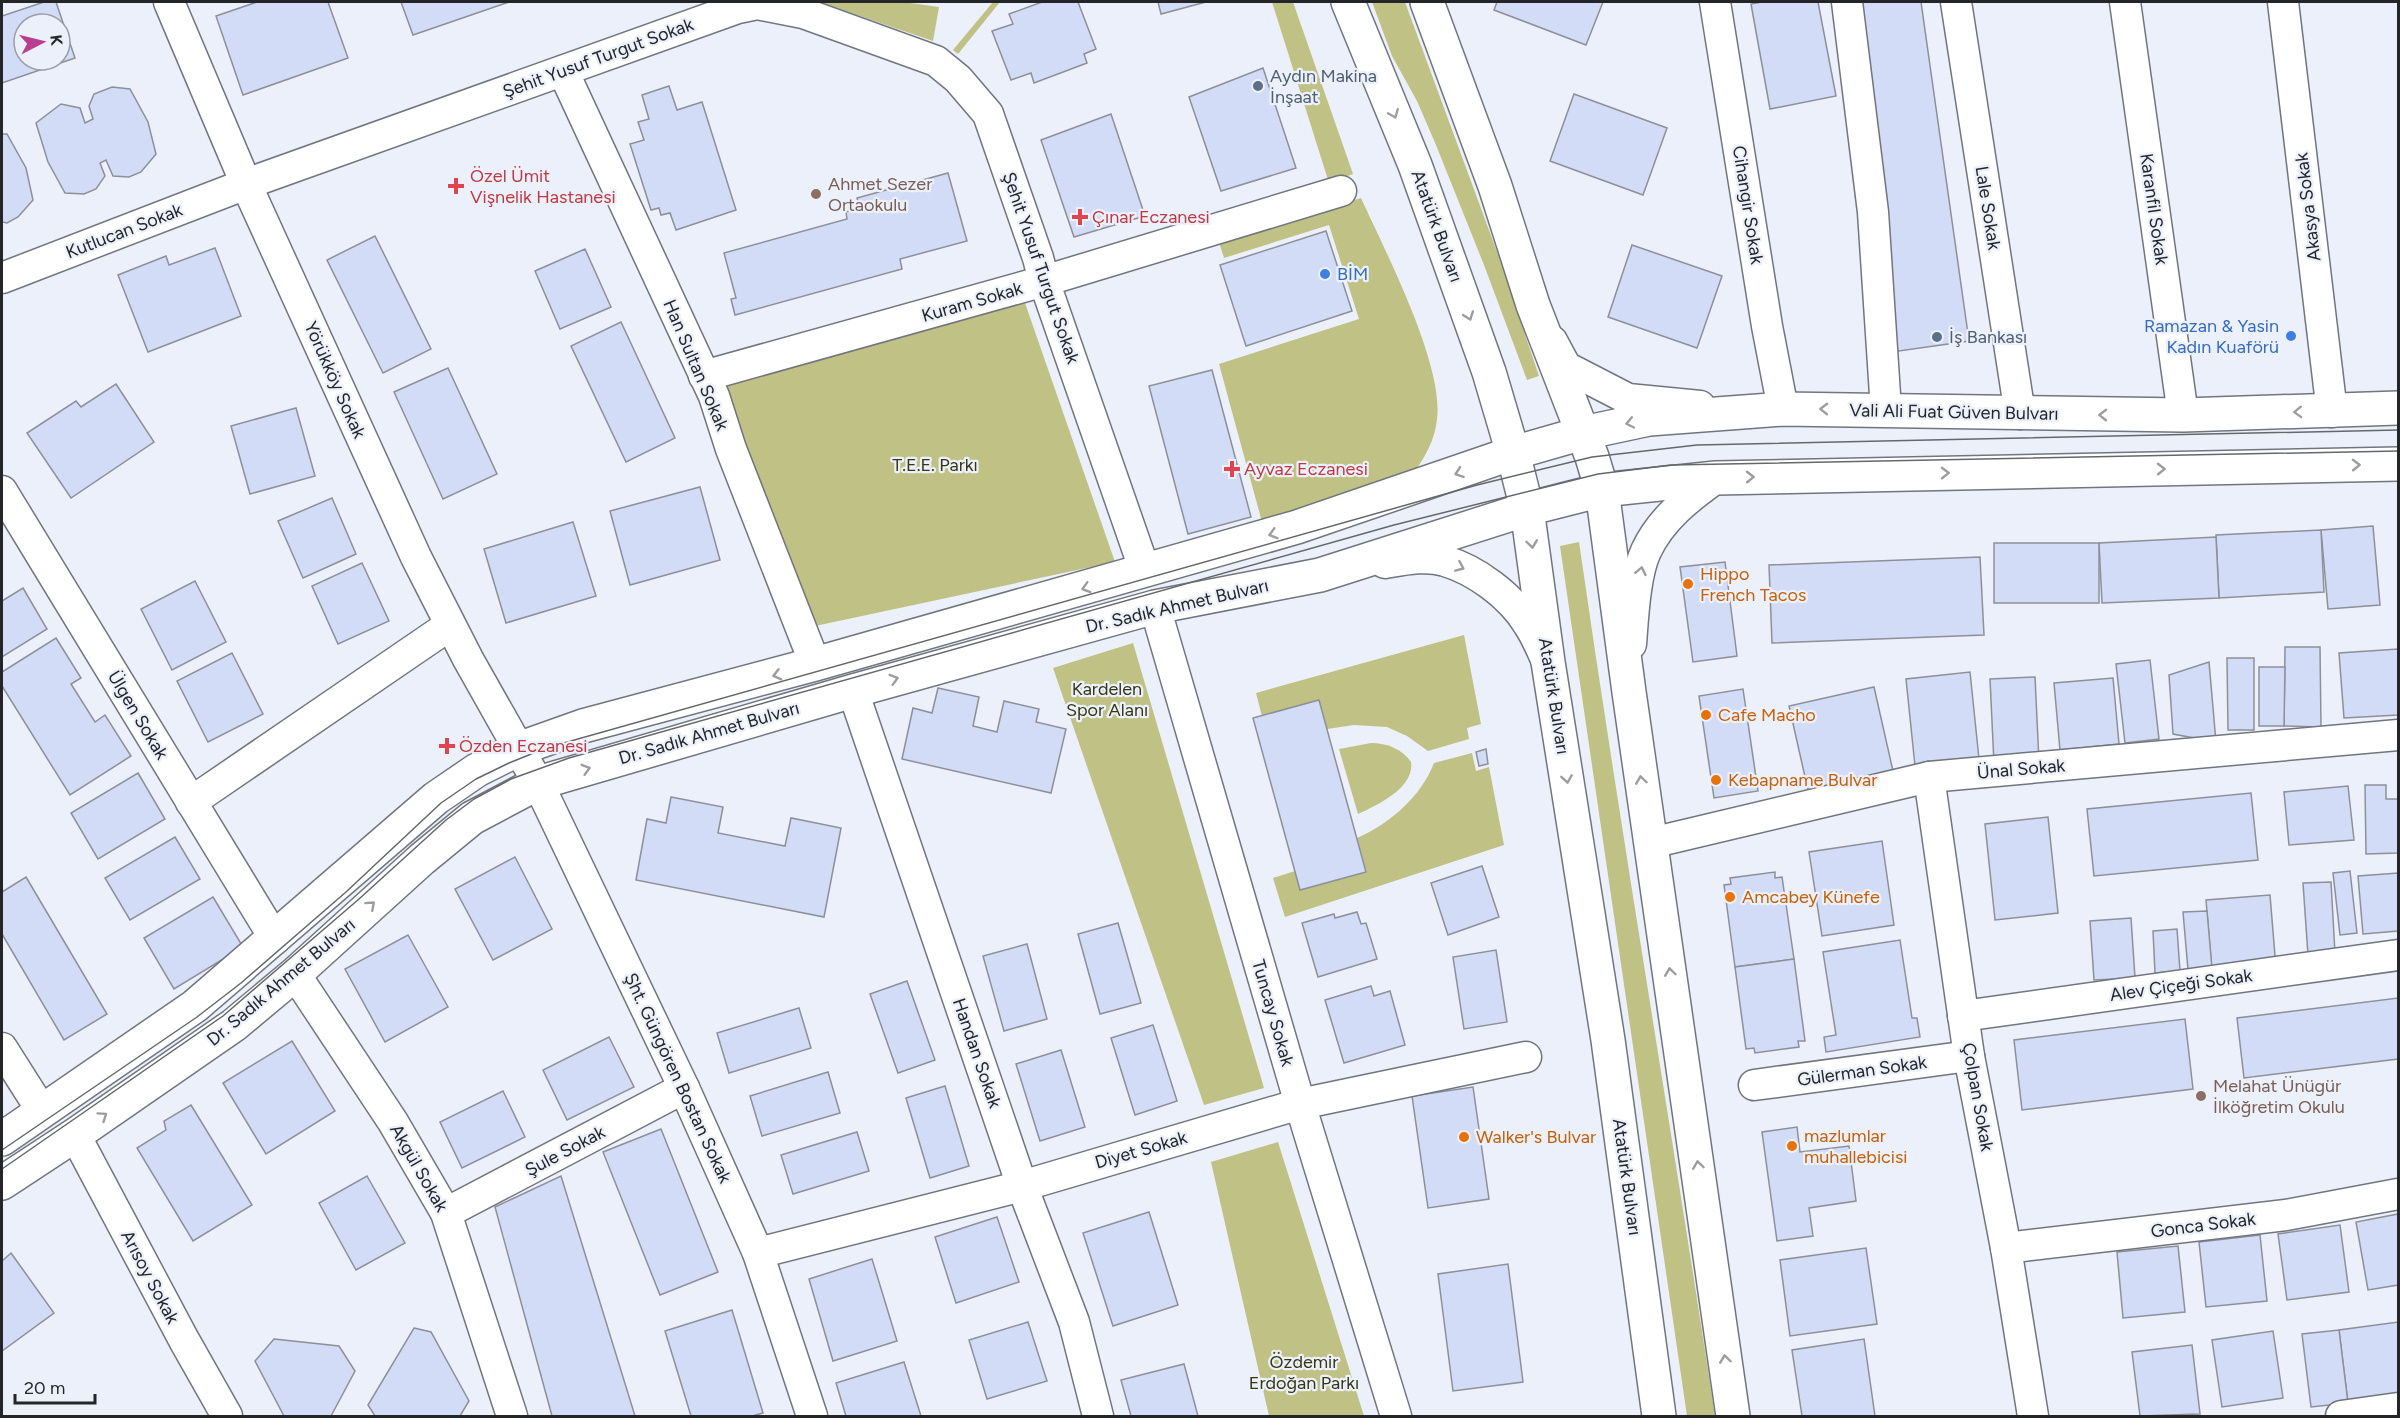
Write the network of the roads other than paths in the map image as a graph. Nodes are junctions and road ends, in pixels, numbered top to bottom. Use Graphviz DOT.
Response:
graph roads {
  1 [pos="170,2"];
  2 [pos="1348,2"];
  3 [pos="1427,2"];
  4 [pos="1715,2"];
  5 [pos="1847,2"];
  6 [pos="1956,2"];
  7 [pos="2125,2"];
  8 [pos="2283,2"];
  9 [pos="756,3"];
  10 [pos="564,71"];
  11 [pos="246,184"];
  12 [pos="1341,190"];
  13 [pos="2,278"];
  14 [pos="1044,281"];
  15 [pos="1533,305"];
  16 [pos="704,376"];
  17 [pos="2398,408"];
  18 [pos="1783,409"];
  19 [pos="1886,410"];
  20 [pos="1745,411"];
  21 [pos="2332,412"];
  22 [pos="2020,414"];
  23 [pos="2183,416"];
  24 [pos="1583,433"];
  25 [pos="1513,453"];
  26 [pos="2398,466"];
  27 [pos="1716,478"];
  28 [pos="1602,490"];
  29 [pos="2,491"];
  30 [pos="1527,509"];
  31 [pos="1146,571"];
  32 [pos="1320,575"];
  33 [pos="1155,607"];
  34 [pos="450,625"];
  35 [pos="1548,662"];
  36 [pos="815,664"];
  37 [pos="853,691"];
  38 [pos="1629,692"];
  39 [pos="2398,735"];
  40 [pos="520,748"];
  41 [pos="1929,777"];
  42 [pos="538,783"];
  43 [pos="191,801"];
  44 [pos="1651,843"];
  45 [pos="275,939"];
  46 [pos="2398,955"];
  47 [pos="296,974"];
  48 [pos="1963,1016"];
  49 [pos="2,1048"];
  50 [pos="1970,1056"];
  51 [pos="1526,1057"];
  52 [pos="1754,1086"];
  53 [pos="684,1088"];
  54 [pos="1299,1104"];
  55 [pos="42,1111"];
  56 [pos="75,1136"];
  57 [pos="2,1139"];
  58 [pos="2,1183"];
  59 [pos="1022,1186"];
  60 [pos="2398,1194"];
  61 [pos="446,1213"];
  62 [pos="2006,1248"];
  63 [pos="758,1253"];
  64 [pos="2398,1408"];
  65 [pos="227,1416"];
  66 [pos="512,1416"];
  67 [pos="812,1416"];
  68 [pos="1098,1416"];
  69 [pos="1396,1416"];
  70 [pos="1659,1416"];
  71 [pos="1733,1416"];
  72 [pos="2033,1416"];
  73 [pos="2341,1416"];
  1 -- 11 [label="street, Yörükköy Sokak"];
  2 -- 25 [label="main road, Atatürk Bulvarı, one-way"];
  3 -- 15 [label="main road"];
  4 -- 18 [label="street, Cihangir Sokak"];
  5 -- 19 [label="street"];
  6 -- 22 [label="street, Lale Sokak"];
  7 -- 23 [label="street, Karanfil Sokak"];
  8 -- 21 [label="street, Akasya Sokak"];
  9 -- 10 [label="street, Şehit Yusuf Turgut Sokak"];
  9 -- 14 [label="street, Şehit Yusuf Turgut Sokak"];
  10 -- 11 [label="street, Şehit Yusuf Turgut Sokak"];
  10 -- 16 [label="street, Han Sultan Sokak"];
  11 -- 13 [label="street, Kutlucan Sokak"];
  11 -- 34 [label="street, Yörükköy Sokak"];
  12 -- 14 [label="street, Kuram Sokak"];
  14 -- 16 [label="street, Kuram Sokak"];
  14 -- 31 [label="street, Şehit Yusuf Turgut Sokak"];
  15 -- 20 [label="street"];
  15 -- 24 [label="main road"];
  16 -- 36 [label="street, Han Sultan Sokak"];
  17 -- 21 [label="main road, Vali Ali Fuat Güven Bulvarı"];
  19 -- 18 [label="main road, Vali Ali Fuat Güven Bulvarı, one-way"];
  18 -- 20 [label="main road, Vali Ali Fuat Güven Bulvarı"];
  19 -- 22 [label="main road, Vali Ali Fuat Güven Bulvarı"];
  20 -- 24 [label="main road, Vali Ali Fuat Güven Bulvarı, one-way"];
  21 -- 23 [label="main road, Vali Ali Fuat Güven Bulvarı, one-way"];
  23 -- 22 [label="main road, Vali Ali Fuat Güven Bulvarı, one-way"];
  24 -- 25 [label="main road, Vali Ali Fuat Güven Bulvarı"];
  24 -- 28 [label="main road"];
  25 -- 30 [label="main road, Atatürk Bulvarı"];
  25 -- 31 [label="main road, Dr. Sadık Ahmet Bulvarı, one-way"];
  27 -- 26 [label="main road, one-way"];
  27 -- 28 [label="main road"];
  38 -- 27 [label="street, one-way"];
  28 -- 30 [label="main road"];
  28 -- 38 [label="main road"];
  29 -- 43 [label="street, Ülgen Sokak"];
  30 -- 32 [label="main road, Dr. Sadık Ahmet Bulvarı"];
  30 -- 35 [label="main road, Atatürk Bulvarı, one-way"];
  31 -- 36 [label="main road, Dr. Sadık Ahmet Bulvarı, one-way"];
  32 -- 33 [label="main road, Dr. Sadık Ahmet Bulvarı"];
  32 -- 35 [label="street, one-way"];
  37 -- 33 [label="main road, Dr. Sadık Ahmet Bulvarı, one-way"];
  33 -- 54 [label="street, Tuncay Sokak"];
  34 -- 40 [label="street, Yörükköy Sokak"];
  34 -- 43 [label="street"];
  35 -- 70 [label="main road, Atatürk Bulvarı, one-way"];
  36 -- 40 [label="main road, Dr. Sadık Ahmet Bulvarı, one-way"];
  42 -- 37 [label="main road, Dr. Sadık Ahmet Bulvarı, one-way"];
  37 -- 59 [label="street, Handan Sokak"];
  44 -- 38 [label="main road, one-way"];
  39 -- 41 [label="street, Ünal Sokak"];
  40 -- 42 [label="street, Şht. Güngören Bostan Sokak"];
  40 -- 45 [label="main road, Dr. Sadık Ahmet Bulvarı"];
  41 -- 44 [label="street, Ünal Sokak"];
  41 -- 48 [label="street, Çolpan Sokak"];
  47 -- 42 [label="main road, Dr. Sadık Ahmet Bulvarı, one-way"];
  42 -- 53 [label="street, Şht. Güngören Bostan Sokak"];
  43 -- 45 [label="street, Ülgen Sokak"];
  71 -- 44 [label="main road, one-way"];
  45 -- 55 [label="main road, Dr. Sadık Ahmet Bulvarı"];
  46 -- 48 [label="street, Alev Çiçeği Sokak"];
  56 -- 47 [label="main road, Dr. Sadık Ahmet Bulvarı, one-way"];
  47 -- 61 [label="street, Akgül Sokak"];
  48 -- 50 [label="street, Çolpan Sokak"];
  49 -- 55 [label="street"];
  50 -- 52 [label="street, Gülerman Sokak"];
  50 -- 62 [label="street, Çolpan Sokak"];
  51 -- 54 [label="street, Diyet Sokak"];
  53 -- 61 [label="street, Şule Sokak"];
  53 -- 63 [label="street, Şht. Güngören Bostan Sokak"];
  54 -- 59 [label="street, Diyet Sokak"];
  54 -- 69 [label="street, Tuncay Sokak"];
  55 -- 57 [label="main road, Dr. Sadık Ahmet Bulvarı"];
  56 -- 58 [label="main road, Dr. Sadık Ahmet Bulvarı"];
  56 -- 65 [label="street, Arısoy Sokak"];
  59 -- 63 [label="street, Diyet Sokak"];
  59 -- 68 [label="street, Handan Sokak"];
  60 -- 62 [label="street, Gonca Sokak"];
  61 -- 66 [label="street, Akgül Sokak"];
  62 -- 72 [label="street, Çolpan Sokak"];
  63 -- 67 [label="street, Şht. Güngören Bostan Sokak"];
  64 -- 73 [label="street"];
}
